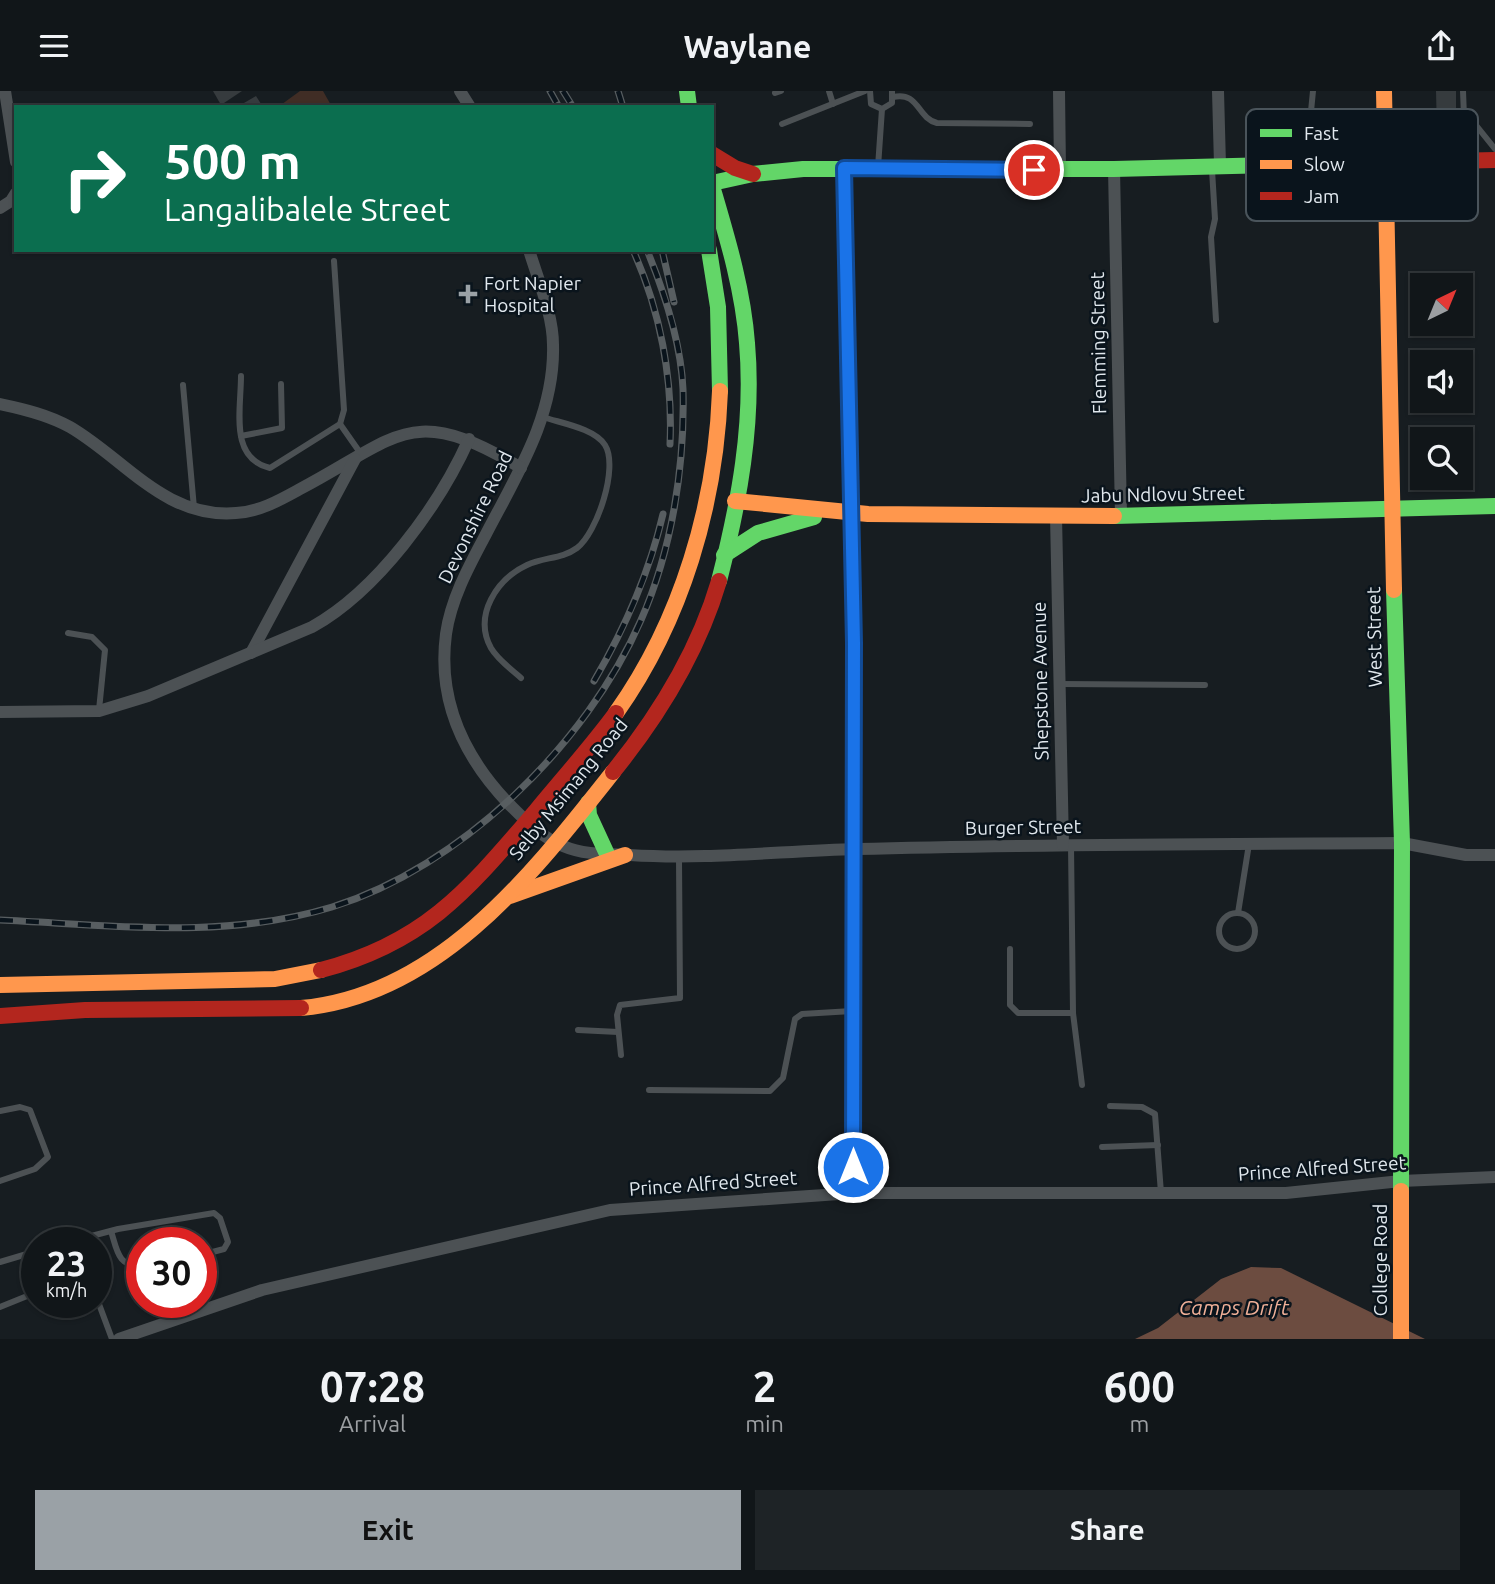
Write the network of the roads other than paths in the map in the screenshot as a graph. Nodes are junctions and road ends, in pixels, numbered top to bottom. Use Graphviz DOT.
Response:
graph roads {
  1 [pos="5,91"];
  2 [pos="829,91"];
  3 [pos="868,91"];
  4 [pos="1059,91"];
  5 [pos="1218,91"];
  6 [pos="1313,91"];
  7 [pos="1384,91"];
  8 [pos="1463,91"];
  9 [pos="893,94"];
  10 [pos="833,104"];
  11 [pos="882,109"];
  12 [pos="1311,109"];
  13 [pos="1384,109"];
  14 [pos="1461,109"];
  15 [pos="5,121"];
  16 [pos="782,124"];
  17 [pos="1030,124"];
  18 [pos="1478,128"];
  19 [pos="1495,149"];
  20 [pos="14,155"];
  21 [pos="714,155"];
  22 [pos="1246,164"];
  23 [pos="1215,165"];
  24 [pos="844,168"];
  25 [pos="878,169"];
  26 [pos="1114,169"];
  27 [pos="1060,170"];
  28 [pos="753,174"];
  29 [pos="714,184"];
  30 [pos="714,191"];
  31 [pos="14,197"];
  32 [pos="0,208"];
  33 [pos="1386,221"];
  34 [pos="530,252"];
  35 [pos="709,252"];
  36 [pos="334,261"];
  37 [pos="1216,320"];
  38 [pos="241,376"];
  39 [pos="183,384"];
  40 [pos="281,384"];
  41 [pos="0,404"];
  42 [pos="543,417"];
  43 [pos="340,424"];
  44 [pos="241,436"];
  45 [pos="469,439"];
  46 [pos="358,457"];
  47 [pos="521,468"];
  48 [pos="735,501"];
  49 [pos="1495,506"];
  50 [pos="194,507"];
  51 [pos="1393,510"];
  52 [pos="832,513"];
  53 [pos="851,513"];
  54 [pos="1121,515"];
  55 [pos="1056,516"];
  56 [pos="724,555"];
  57 [pos="68,633"];
  58 [pos="251,653"];
  59 [pos="521,678"];
  60 [pos="1060,684"];
  61 [pos="1205,685"];
  62 [pos="99,711"];
  63 [pos="0,712"];
  64 [pos="588,803"];
  65 [pos="526,822"];
  66 [pos="554,842"];
  67 [pos="1402,843"];
  68 [pos="1249,844"];
  69 [pos="1067,845"];
  70 [pos="851,849"];
  71 [pos="607,854"];
  72 [pos="625,855"];
  73 [pos="1495,855"];
  74 [pos="679,859"];
  75 [pos="498,901"];
  76 [pos="1238,913"];
  77 [pos="1010,949"];
  78 [pos="0,985"];
  79 [pos="852,1011"];
  80 [pos="1073,1013"];
  81 [pos="0,1016"];
  82 [pos="578,1030"];
  83 [pos="618,1032"];
  84 [pos="621,1055"];
  85 [pos="1082,1085"];
  86 [pos="649,1090"];
  87 [pos="1110,1106"];
  88 [pos="0,1111"];
  89 [pos="1158,1145"];
  90 [pos="1102,1147"];
  91 [pos="1495,1177"];
  92 [pos="0,1181"];
  93 [pos="1401,1181"];
  94 [pos="853,1192"];
  95 [pos="1161,1193"];
  96 [pos="134,1227"];
  97 [pos="112,1234"];
  98 [pos="217,1251"];
  99 [pos="21,1256"];
  100 [pos="0,1262"];
  101 [pos="126,1263"];
  102 [pos="21,1298"];
  103 [pos="0,1307"];
  104 [pos="104,1318"];
  105 [pos="112,1339"];
  106 [pos="119,1339"];
  107 [pos="1401,1339"];
  1 -- 15 [label="street"];
  2 -- 10 [label="lane"];
  3 -- 10 [label="lane"];
  3 -- 11 [label="lane"];
  4 -- 27 [label="street"];
  5 -- 23 [label="street"];
  6 -- 12 [label="lane"];
  7 -- 13 [label="street, West Street"];
  8 -- 14 [label="lane"];
  9 -- 11 [label="lane"];
  9 -- 17 [label="lane"];
  10 -- 16 [label="lane"];
  11 -- 25 [label="lane"];
  15 -- 20 [label="street"];
  18 -- 19 [label="lane"];
  21 -- 28 [label="street"];
  22 -- 23 [label="street"];
  23 -- 26 [label="street"];
  23 -- 37 [label="lane"];
  24 -- 25 [label="street"];
  24 -- 28 [label="street"];
  24 -- 53 [label="street"];
  25 -- 27 [label="street"];
  26 -- 27 [label="street"];
  26 -- 54 [label="street, Flemming Street"];
  28 -- 29 [label="street"];
  30 -- 48 [label="street, Selby Msimang Road"];
  31 -- 32 [label="street"];
  33 -- 51 [label="street, West Street"];
  34 -- 42 [label="street, Devonshire Road"];
  35 -- 65 [label="street, Selby Msimang Road"];
  36 -- 43 [label="lane"];
  38 -- 44 [label="lane"];
  39 -- 50 [label="lane"];
  40 -- 44 [label="lane"];
  41 -- 50 [label="street"];
  42 -- 47 [label="street, Devonshire Road"];
  42 -- 59 [label="lane"];
  43 -- 44 [label="lane"];
  43 -- 46 [label="lane"];
  45 -- 46 [label="street"];
  45 -- 47 [label="street"];
  45 -- 58 [label="street"];
  46 -- 50 [label="street"];
  46 -- 58 [label="street"];
  47 -- 65 [label="street, Devonshire Road"];
  48 -- 52 [label="street, Jabu Ndlovu Street"];
  48 -- 56 [label="street, Selby Msimang Road"];
  49 -- 51 [label="street, Jabu Ndlovu Street"];
  51 -- 54 [label="street, Jabu Ndlovu Street"];
  51 -- 67 [label="street, West Street"];
  52 -- 53 [label="street, Jabu Ndlovu Street"];
  52 -- 56 [label="street, Jabu Ndlovu Street"];
  53 -- 55 [label="street, Jabu Ndlovu Street"];
  53 -- 70 [label="street"];
  54 -- 55 [label="street, Jabu Ndlovu Street"];
  55 -- 60 [label="street, Shepstone Avenue"];
  56 -- 64 [label="street, Selby Msimang Road"];
  57 -- 62 [label="lane"];
  58 -- 62 [label="street"];
  60 -- 61 [label="lane"];
  60 -- 69 [label="street, Shepstone Avenue"];
  62 -- 63 [label="street"];
  64 -- 66 [label="street, Selby Msimang Road"];
  64 -- 71 [label="street"];
  65 -- 66 [label="street, Devonshire Road"];
  65 -- 78 [label="street, Selby Msimang Road"];
  66 -- 71 [label="street, Burger Street"];
  66 -- 75 [label="street, Selby Msimang Road"];
  67 -- 68 [label="street, Burger Street"];
  67 -- 73 [label="street, Burger Street"];
  67 -- 93 [label="street, West Street"];
  68 -- 69 [label="street, Burger Street"];
  68 -- 76 [label="lane"];
  69 -- 70 [label="street, Burger Street"];
  69 -- 80 [label="lane"];
  70 -- 74 [label="street, Burger Street"];
  70 -- 79 [label="street"];
  71 -- 72 [label="street, Burger Street"];
  72 -- 74 [label="street, Burger Street"];
  72 -- 75 [label="street"];
  74 -- 83 [label="lane"];
  75 -- 81 [label="street, Selby Msimang Road"];
  76 -- 76 [label="lane"];
  77 -- 80 [label="lane"];
  79 -- 86 [label="lane"];
  79 -- 94 [label="street"];
  80 -- 85 [label="lane"];
  82 -- 83 [label="lane"];
  83 -- 84 [label="lane"];
  87 -- 89 [label="lane"];
  88 -- 92 [label="lane"];
  89 -- 90 [label="lane"];
  89 -- 95 [label="lane"];
  91 -- 93 [label="street, Prince Alfred Street"];
  93 -- 95 [label="street, Prince Alfred Street"];
  93 -- 107 [label="street, College Road"];
  94 -- 95 [label="street, Prince Alfred Street"];
  94 -- 106 [label="street, Prince Alfred Street"];
  96 -- 98 [label="lane"];
  97 -- 101 [label="lane"];
  99 -- 100 [label="lane"];
  102 -- 103 [label="lane"];
  104 -- 105 [label="lane"];
}
